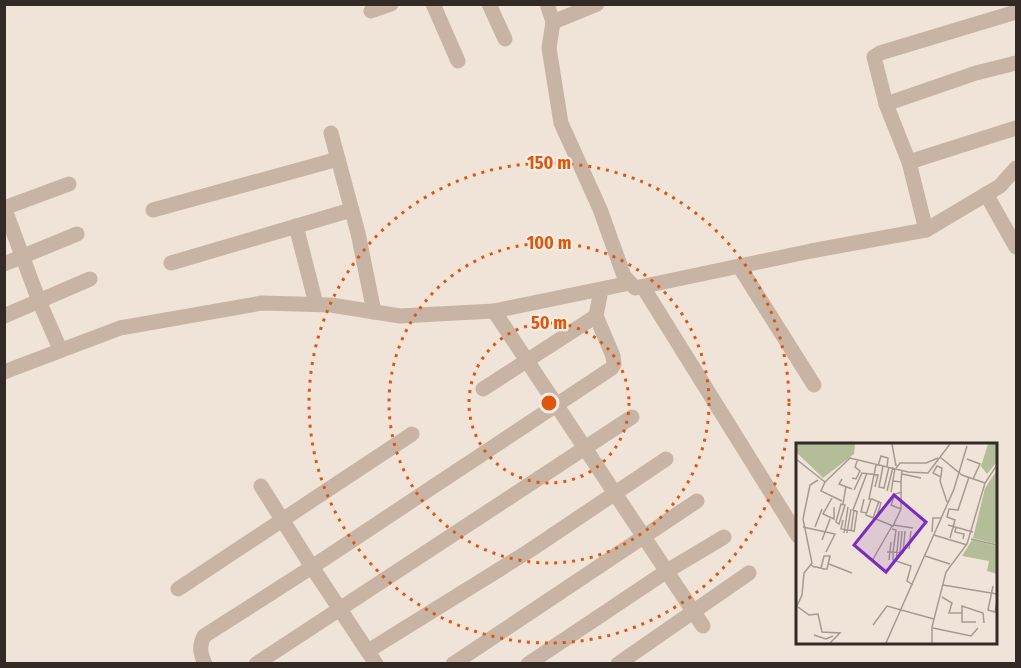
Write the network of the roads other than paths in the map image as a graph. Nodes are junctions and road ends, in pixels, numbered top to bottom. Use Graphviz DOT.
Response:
graph roads {
  1 [pos="391,4"];
  2 [pos="433,4"];
  3 [pos="489,4"];
  4 [pos="547,4"];
  5 [pos="597,4"];
  6 [pos="371,11"];
  7 [pos="1017,12"];
  8 [pos="553,22"];
  9 [pos="505,39"];
  10 [pos="458,61"];
  11 [pos="1017,63"];
  12 [pos="886,104"];
  13 [pos="1017,128"];
  14 [pos="331,133"];
  15 [pos="338,159"];
  16 [pos="909,162"];
  17 [pos="1017,168"];
  18 [pos="69,184"];
  19 [pos="986,194"];
  20 [pos="5,208"];
  21 [pos="153,210"];
  22 [pos="351,210"];
  23 [pos="296,226"];
  24 [pos="926,230"];
  25 [pos="77,234"];
  26 [pos="1017,247"];
  27 [pos="23,257"];
  28 [pos="171,263"];
  29 [pos="4,264"];
  30 [pos="740,266"];
  31 [pos="90,279"];
  32 [pos="637,285"];
  33 [pos="601,290"];
  34 [pos="39,301"];
  35 [pos="316,304"];
  36 [pos="494,311"];
  37 [pos="374,312"];
  38 [pos="4,316"];
  39 [pos="596,316"];
  40 [pos="60,349"];
  41 [pos="527,361"];
  42 [pos="4,372"];
  43 [pos="814,385"];
  44 [pos="483,389"];
  45 [pos="556,404"];
  46 [pos="632,417"];
  47 [pos="412,435"];
  48 [pos="585,447"];
  49 [pos="666,459"];
  50 [pos="261,486"];
  51 [pos="616,493"];
  52 [pos="697,501"];
  53 [pos="282,520"];
  54 [pos="796,533"];
  55 [pos="644,536"];
  56 [pos="724,537"];
  57 [pos="312,567"];
  58 [pos="667,571"];
  59 [pos="749,573"];
  60 [pos="178,589"];
  61 [pos="341,609"];
  62 [pos="694,612"];
  63 [pos="703,626"];
  64 [pos="372,657"];
  65 [pos="205,663"];
  66 [pos="256,663"];
  67 [pos="453,663"];
  68 [pos="528,663"];
  69 [pos="618,663"];
  1 -- 6 [label="street"];
  2 -- 10 [label="street"];
  3 -- 9 [label="street"];
  4 -- 8 [label="street"];
  5 -- 8 [label="street"];
  7 -- 12 [label="street"];
  8 -- 32 [label="street"];
  11 -- 12 [label="street"];
  12 -- 16 [label="street"];
  13 -- 16 [label="street"];
  14 -- 15 [label="street"];
  15 -- 21 [label="street"];
  15 -- 22 [label="street"];
  16 -- 24 [label="street"];
  17 -- 19 [label="street"];
  18 -- 20 [label="street"];
  19 -- 24 [label="street"];
  19 -- 26 [label="street"];
  20 -- 27 [label="street"];
  22 -- 23 [label="street"];
  22 -- 37 [label="street"];
  23 -- 28 [label="street"];
  23 -- 35 [label="street"];
  24 -- 30 [label="street"];
  25 -- 27 [label="street"];
  27 -- 29 [label="street"];
  27 -- 34 [label="street"];
  30 -- 32 [label="street"];
  30 -- 43 [label="street"];
  31 -- 34 [label="street"];
  32 -- 33 [label="street"];
  32 -- 54 [label="street"];
  33 -- 36 [label="street"];
  33 -- 39 [label="street"];
  34 -- 38 [label="street"];
  34 -- 40 [label="street"];
  35 -- 37 [label="street"];
  35 -- 40 [label="street"];
  36 -- 37 [label="street"];
  36 -- 41 [label="street"];
  39 -- 41 [label="street"];
  39 -- 45 [label="street"];
  40 -- 42 [label="street"];
  41 -- 44 [label="street"];
  41 -- 45 [label="street"];
  45 -- 48 [label="street"];
  45 -- 57 [label="street"];
  46 -- 48 [label="street"];
  47 -- 53 [label="street"];
  48 -- 51 [label="street"];
  48 -- 61 [label="street"];
  49 -- 51 [label="street"];
  50 -- 53 [label="street"];
  51 -- 55 [label="street"];
  51 -- 64 [label="street"];
  52 -- 55 [label="street"];
  53 -- 57 [label="street"];
  53 -- 60 [label="street"];
  55 -- 58 [label="street"];
  55 -- 67 [label="street"];
  56 -- 58 [label="street"];
  57 -- 61 [label="street"];
  57 -- 65 [label="street"];
  58 -- 62 [label="street"];
  58 -- 68 [label="street"];
  59 -- 62 [label="street"];
  61 -- 64 [label="street"];
  61 -- 66 [label="street"];
  62 -- 63 [label="street"];
  62 -- 69 [label="street"];
}
